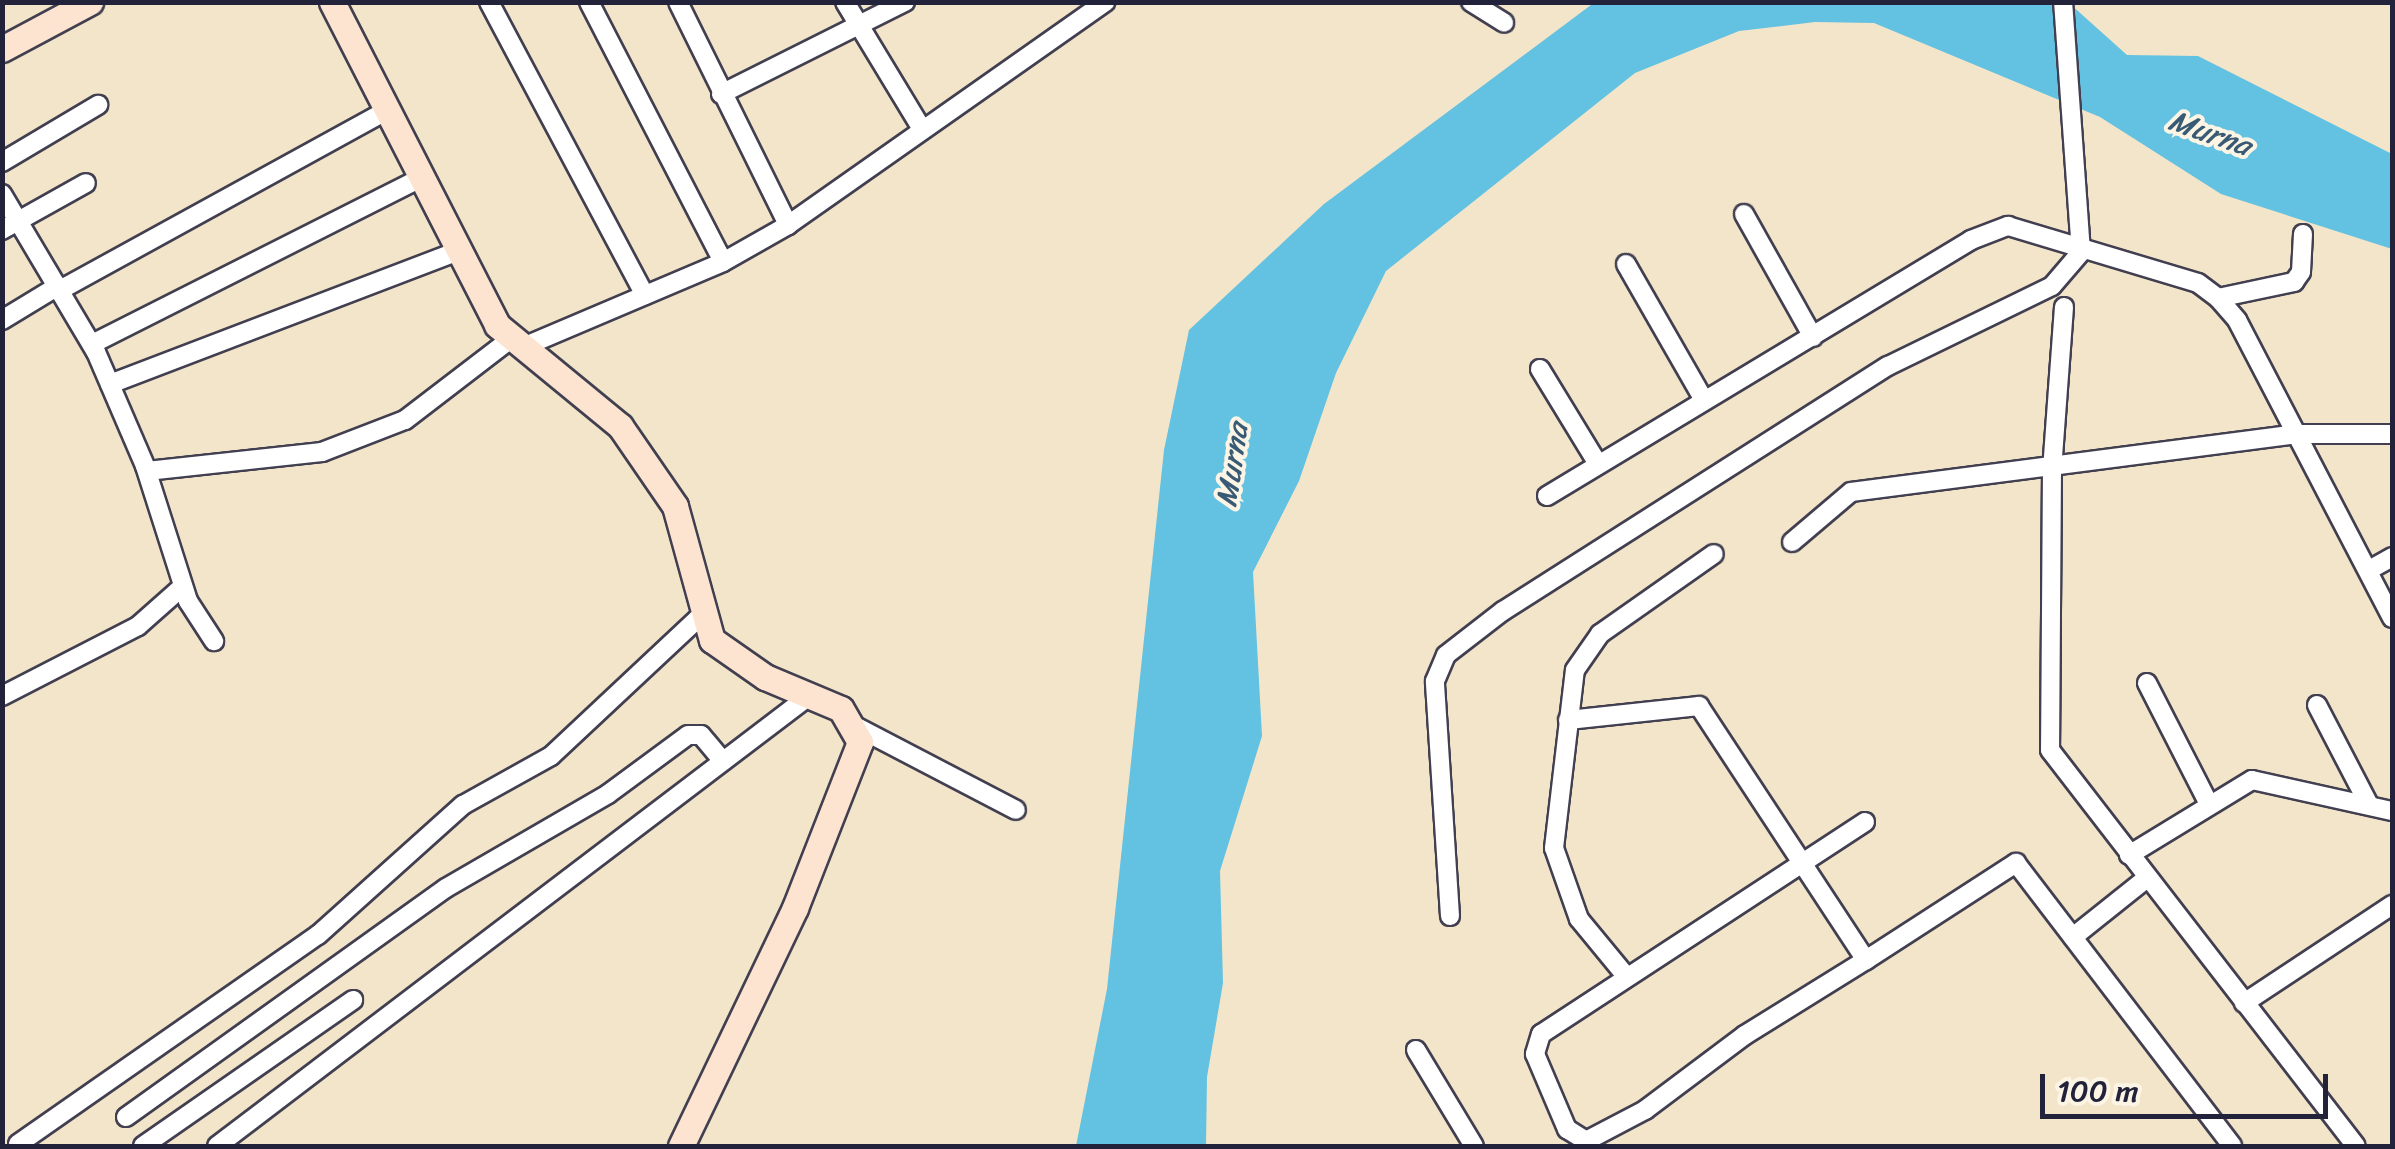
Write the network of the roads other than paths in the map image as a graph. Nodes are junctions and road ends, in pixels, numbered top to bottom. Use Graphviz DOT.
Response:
graph roads {
  1 [pos="90,2"];
  2 [pos="332,2"];
  3 [pos="489,2"];
  4 [pos="590,2"];
  5 [pos="678,2"];
  6 [pos="845,2"];
  7 [pos="905,2"];
  8 [pos="1105,2"];
  9 [pos="1472,2"];
  10 [pos="2063,2"];
  11 [pos="1504,22"];
  12 [pos="860,25"];
  13 [pos="2,49"];
  14 [pos="722,94"];
  15 [pos="98,106"];
  16 [pos="385,111"];
  17 [pos="922,129"];
  18 [pos="2,162"];
  19 [pos="418,179"];
  20 [pos="86,183"];
  21 [pos="2,194"];
  22 [pos="1744,214"];
  23 [pos="788,225"];
  24 [pos="11,226"];
  25 [pos="2303,234"];
  26 [pos="456,252"];
  27 [pos="2081,252"];
  28 [pos="723,262"];
  29 [pos="1626,264"];
  30 [pos="59,288"];
  31 [pos="645,295"];
  32 [pos="2218,298"];
  33 [pos="2064,307"];
  34 [pos="2,320"];
  35 [pos="1813,338"];
  36 [pos="517,343"];
  37 [pos="92,344"];
  38 [pos="1540,369"];
  39 [pos="110,384"];
  40 [pos="1704,400"];
  41 [pos="2298,434"];
  42 [pos="2392,434"];
  43 [pos="1598,464"];
  44 [pos="2052,469"];
  45 [pos="147,471"];
  46 [pos="1547,496"];
  47 [pos="1792,542"];
  48 [pos="1714,554"];
  49 [pos="2392,557"];
  50 [pos="2369,570"];
  51 [pos="183,586"];
  52 [pos="704,613"];
  53 [pos="2392,618"];
  54 [pos="214,641"];
  55 [pos="2147,683"];
  56 [pos="2,696"];
  57 [pos="810,696"];
  58 [pos="2317,705"];
  59 [pos="1568,720"];
  60 [pos="849,723"];
  61 [pos="723,762"];
  62 [pos="2209,804"];
  63 [pos="2369,805"];
  64 [pos="1016,810"];
  65 [pos="2392,810"];
  66 [pos="1865,822"];
  67 [pos="2129,855"];
  68 [pos="1800,862"];
  69 [pos="2147,878"];
  70 [pos="2392,905"];
  71 [pos="1450,916"];
  72 [pos="2073,938"];
  73 [pos="1866,960"];
  74 [pos="1626,976"];
  75 [pos="353,1000"];
  76 [pos="2244,1003"];
  77 [pos="262,1020"];
  78 [pos="284,1048"];
  79 [pos="1416,1050"];
  80 [pos="126,1117"];
  81 [pos="18,1144"];
  82 [pos="144,1146"];
  83 [pos="217,1146"];
  84 [pos="680,1146"];
  85 [pos="1474,1146"];
  86 [pos="2232,1146"];
  87 [pos="2356,1146"];
  1 -- 13 [label="street"];
  2 -- 16 [label="street"];
  3 -- 31 [label="street"];
  4 -- 28 [label="street"];
  5 -- 14 [label="street"];
  6 -- 12 [label="street"];
  7 -- 12 [label="street"];
  8 -- 17 [label="street"];
  9 -- 11 [label="street"];
  10 -- 27 [label="street"];
  12 -- 14 [label="street"];
  12 -- 17 [label="street"];
  14 -- 23 [label="street"];
  15 -- 18 [label="street"];
  16 -- 19 [label="street"];
  16 -- 30 [label="street"];
  17 -- 23 [label="street"];
  19 -- 26 [label="street"];
  19 -- 37 [label="street"];
  20 -- 24 [label="street"];
  21 -- 24 [label="street"];
  22 -- 35 [label="street"];
  23 -- 28 [label="street"];
  24 -- 30 [label="street"];
  25 -- 32 [label="street"];
  26 -- 36 [label="street"];
  26 -- 39 [label="street"];
  27 -- 32 [label="street"];
  27 -- 35 [label="street"];
  27 -- 71 [label="street"];
  28 -- 31 [label="street"];
  29 -- 40 [label="street"];
  30 -- 34 [label="street"];
  30 -- 37 [label="street"];
  31 -- 36 [label="street"];
  32 -- 41 [label="street"];
  33 -- 44 [label="street"];
  35 -- 40 [label="street"];
  36 -- 45 [label="street"];
  36 -- 52 [label="street"];
  37 -- 39 [label="street"];
  38 -- 43 [label="street"];
  39 -- 45 [label="street"];
  40 -- 43 [label="street"];
  41 -- 42 [label="street"];
  41 -- 44 [label="street"];
  41 -- 50 [label="street"];
  43 -- 46 [label="street"];
  44 -- 47 [label="street"];
  44 -- 67 [label="street"];
  45 -- 51 [label="street"];
  48 -- 59 [label="street"];
  49 -- 50 [label="street"];
  50 -- 53 [label="street"];
  51 -- 54 [label="street"];
  51 -- 56 [label="street"];
  52 -- 57 [label="street"];
  52 -- 81 [label="street"];
  55 -- 62 [label="street"];
  57 -- 60 [label="street"];
  57 -- 61 [label="street"];
  58 -- 63 [label="street"];
  59 -- 68 [label="street"];
  59 -- 74 [label="street"];
  60 -- 64 [label="street"];
  60 -- 84 [label="street"];
  61 -- 77 [label="street"];
  61 -- 83 [label="street"];
  62 -- 63 [label="street"];
  62 -- 67 [label="street"];
  63 -- 65 [label="street"];
  66 -- 68 [label="street"];
  67 -- 69 [label="street"];
  68 -- 73 [label="street"];
  68 -- 74 [label="street"];
  69 -- 72 [label="street"];
  69 -- 76 [label="street"];
  70 -- 76 [label="street"];
  72 -- 73 [label="street"];
  72 -- 86 [label="street"];
  73 -- 74 [label="street"];
  75 -- 78 [label="street"];
  76 -- 87 [label="street"];
  77 -- 78 [label="street"];
  77 -- 80 [label="street"];
  78 -- 82 [label="street"];
  79 -- 85 [label="street"];
}
